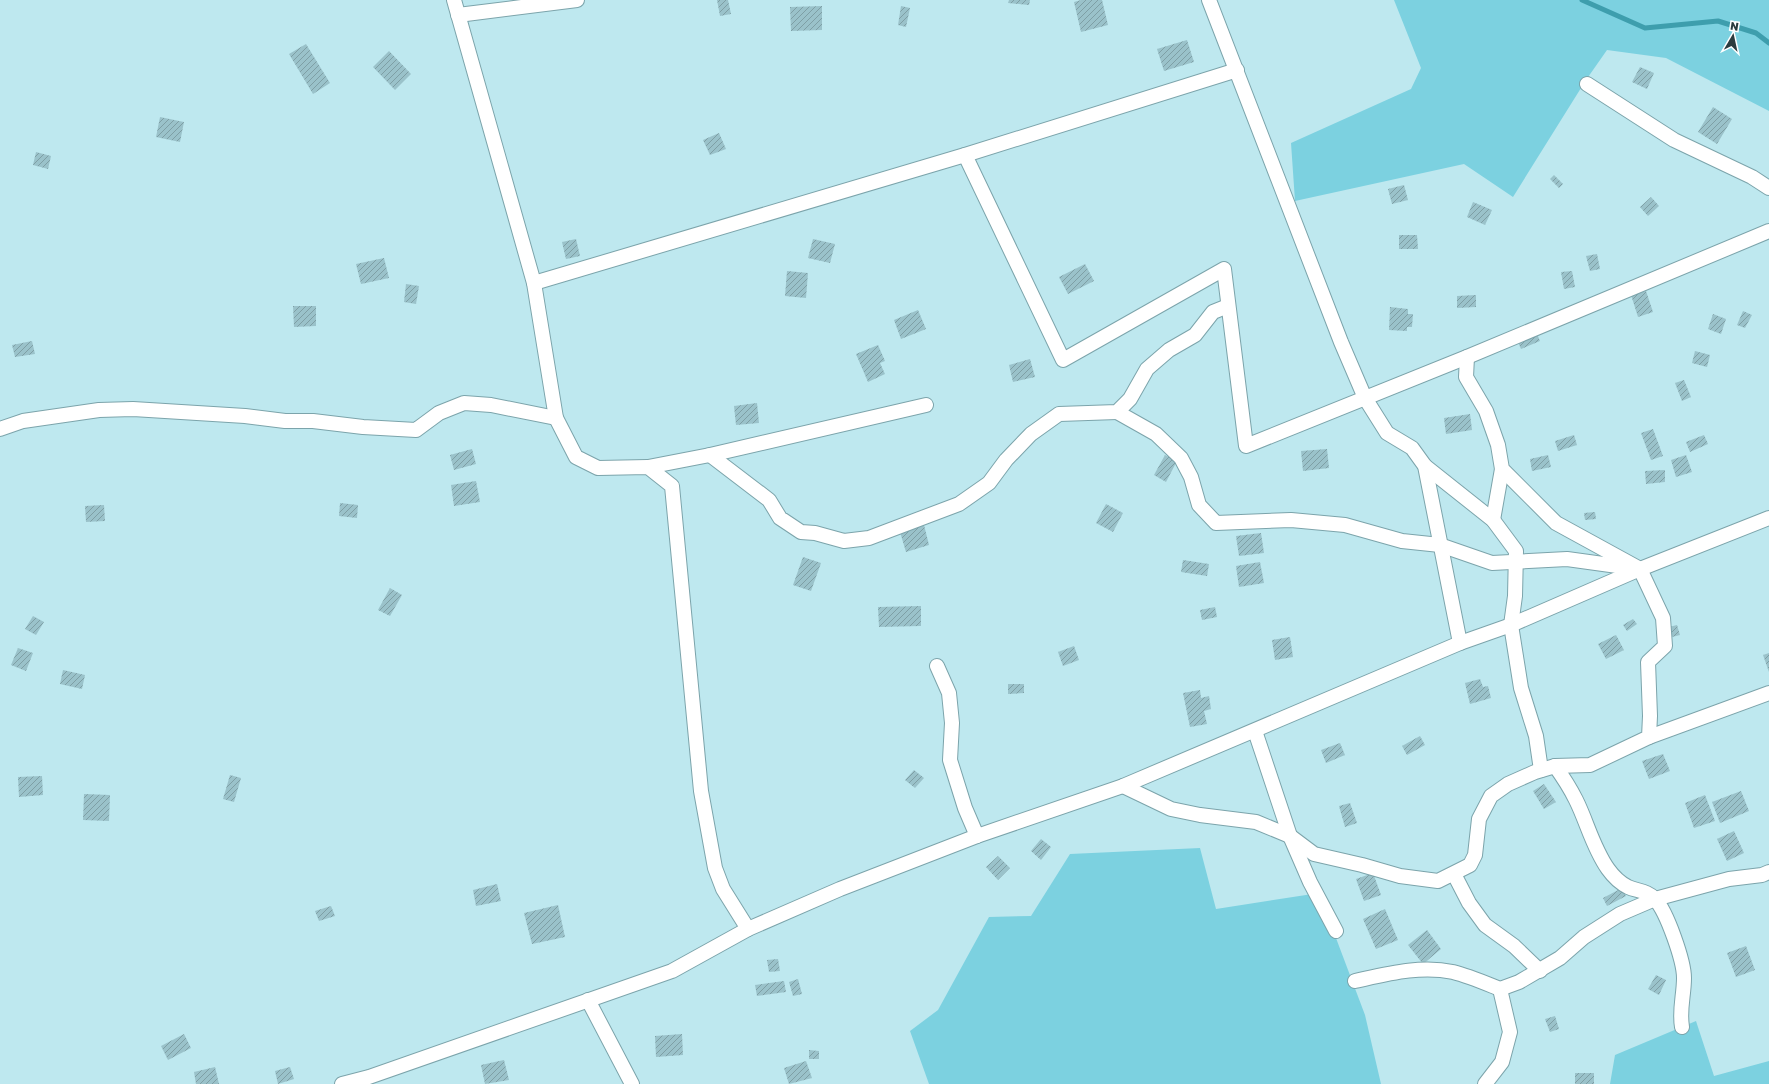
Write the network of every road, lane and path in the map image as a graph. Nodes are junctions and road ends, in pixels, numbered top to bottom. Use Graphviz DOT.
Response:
graph roads {
  1 [pos="454,0"];
  2 [pos="577,0"];
  3 [pos="1209,0"];
  4 [pos="458,15"];
  5 [pos="1237,70"];
  6 [pos="1587,84"];
  7 [pos="965,155"];
  8 [pos="1769,188"];
  9 [pos="1769,231"];
  10 [pos="534,283"];
  11 [pos="1228,306"];
  12 [pos="1467,357"];
  13 [pos="1365,398"];
  14 [pos="926,405"];
  15 [pos="1117,412"];
  16 [pos="556,418"];
  17 [pos="0,429"];
  18 [pos="710,455"];
  19 [pos="1425,466"];
  20 [pos="648,467"];
  21 [pos="1502,469"];
  22 [pos="1769,518"];
  23 [pos="1493,520"];
  24 [pos="1440,545"];
  25 [pos="1516,560"];
  26 [pos="1640,569"];
  27 [pos="1511,625"];
  28 [pos="1460,643"];
  29 [pos="937,666"];
  30 [pos="1769,693"];
  31 [pos="1255,731"];
  32 [pos="1649,737"];
  33 [pos="1555,766"];
  34 [pos="1541,770"];
  35 [pos="1123,786"];
  36 [pos="977,836"];
  37 [pos="1290,836"];
  38 [pos="1769,872"];
  39 [pos="1454,874"];
  40 [pos="1655,899"];
  41 [pos="748,929"];
  42 [pos="1336,931"];
  43 [pos="1540,971"];
  44 [pos="1356,981"];
  45 [pos="1500,989"];
  46 [pos="588,1000"];
  47 [pos="1682,1027"];
  48 [pos="342,1084"];
  49 [pos="632,1084"];
  50 [pos="1485,1084"];
  1 -- 4 [label="street"];
  2 -- 4 [label="street"];
  3 -- 5 [label="street"];
  4 -- 10 [label="street"];
  5 -- 7 [label="street"];
  5 -- 13 [label="street"];
  6 -- 8 [label="street"];
  7 -- 10 [label="street"];
  7 -- 11 [label="street"];
  9 -- 12 [label="street"];
  10 -- 16 [label="street"];
  11 -- 13 [label="street"];
  11 -- 15 [label="street"];
  12 -- 13 [label="street"];
  12 -- 21 [label="street"];
  13 -- 19 [label="street"];
  14 -- 18 [label="street"];
  15 -- 18 [label="street"];
  15 -- 24 [label="street"];
  16 -- 17 [label="street"];
  16 -- 20 [label="street"];
  18 -- 20 [label="street"];
  19 -- 23 [label="street"];
  19 -- 24 [label="street"];
  20 -- 41 [label="street"];
  21 -- 23 [label="street"];
  21 -- 26 [label="street"];
  22 -- 26 [label="street"];
  23 -- 25 [label="street"];
  24 -- 25 [label="street"];
  24 -- 28 [label="street"];
  25 -- 26 [label="street"];
  25 -- 27 [label="street"];
  26 -- 27 [label="street"];
  26 -- 32 [label="street"];
  27 -- 28 [label="street"];
  27 -- 34 [label="street"];
  28 -- 31 [label="street"];
  29 -- 36 [label="street"];
  30 -- 32 [label="street"];
  31 -- 35 [label="street"];
  31 -- 37 [label="street"];
  32 -- 33 [label="street"];
  33 -- 34 [label="street"];
  33 -- 40 [label="street"];
  34 -- 39 [label="street"];
  35 -- 36 [label="street"];
  35 -- 37 [label="street"];
  36 -- 41 [label="street"];
  37 -- 39 [label="street"];
  37 -- 42 [label="street"];
  38 -- 40 [label="street"];
  39 -- 43 [label="street"];
  40 -- 43 [label="street"];
  40 -- 47 [label="street"];
  41 -- 46 [label="street"];
  43 -- 45 [label="street"];
  44 -- 45 [label="street"];
  45 -- 50 [label="street"];
  46 -- 48 [label="street"];
  46 -- 49 [label="street"];
}
